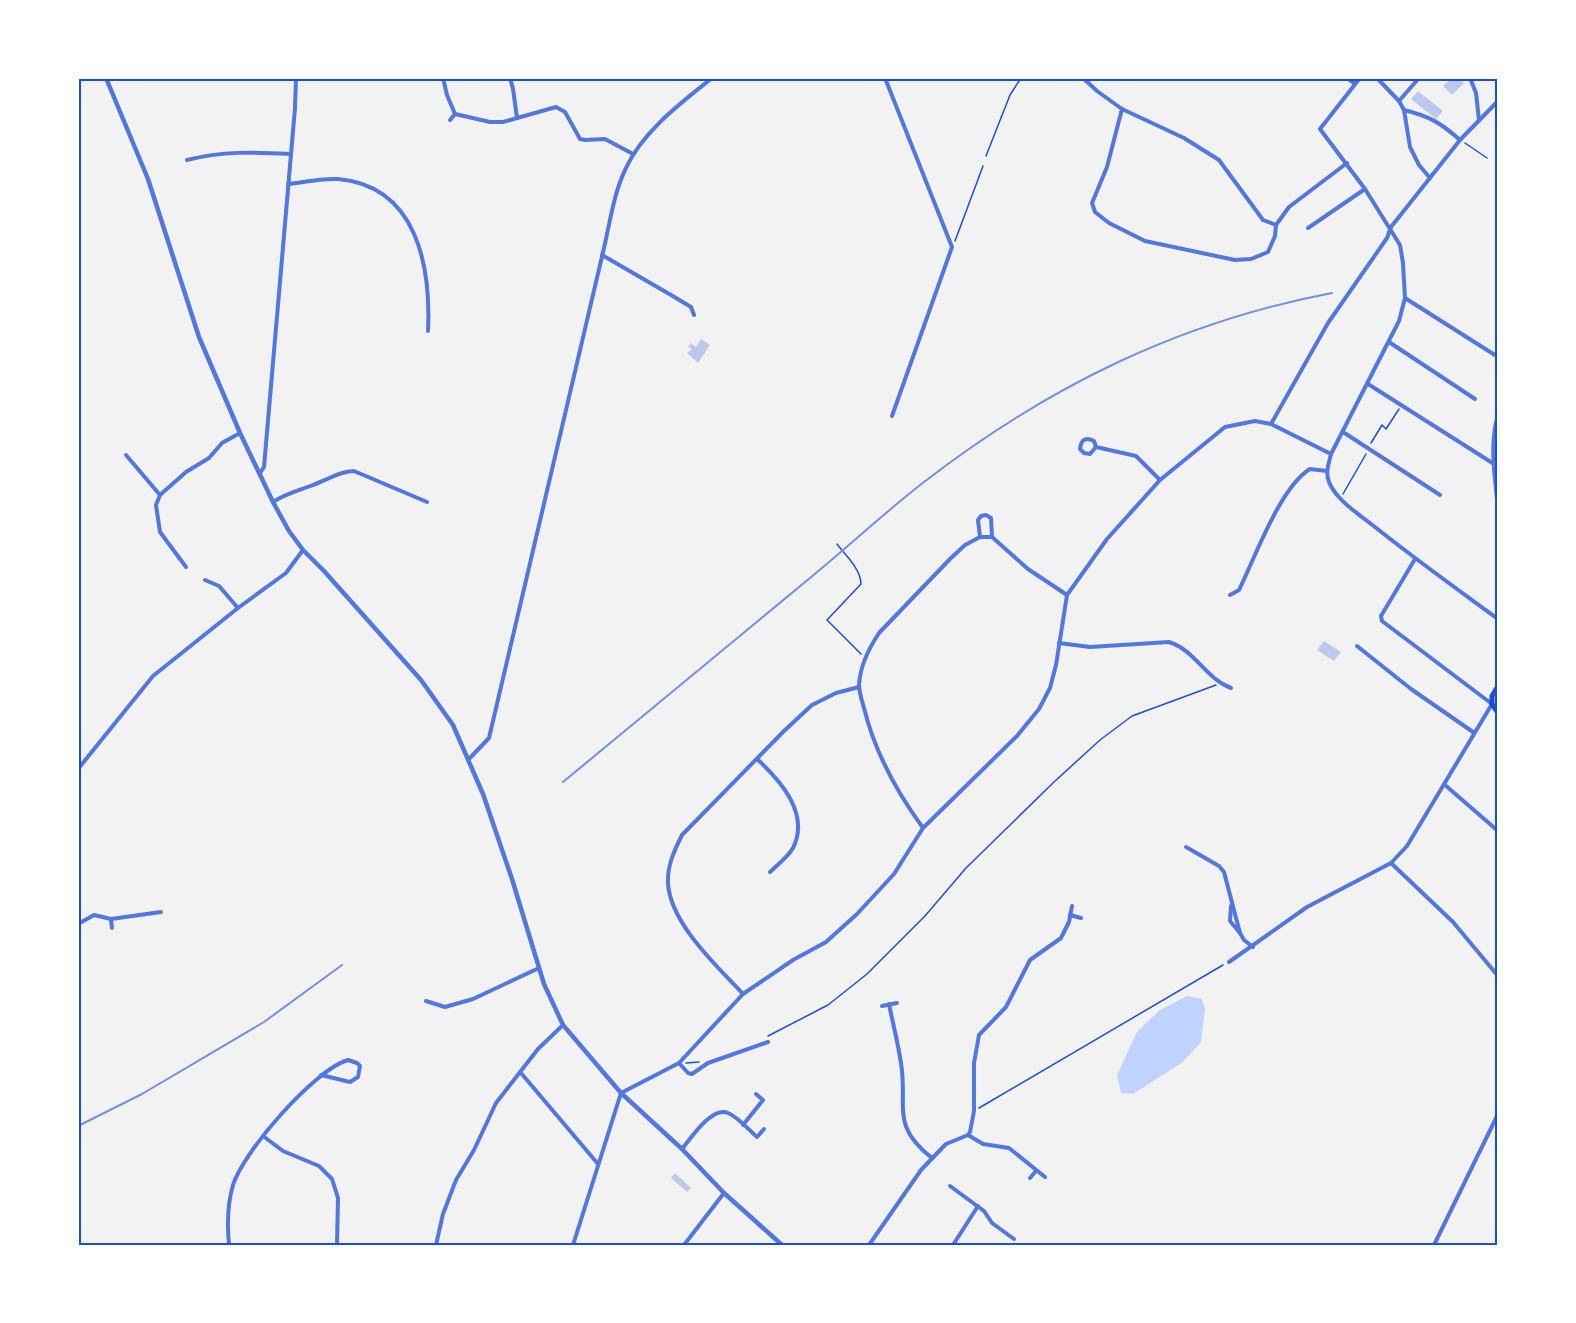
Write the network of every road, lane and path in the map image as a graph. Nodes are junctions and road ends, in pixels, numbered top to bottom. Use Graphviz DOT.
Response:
graph roads {
  1 [pos="106,78"];
  2 [pos="296,78"];
  3 [pos="443,78"];
  4 [pos="510,78"];
  5 [pos="712,78"];
  6 [pos="885,78"];
  7 [pos="1021,78"];
  8 [pos="1083,78"];
  9 [pos="1347,78"];
  10 [pos="1360,78"];
  11 [pos="1377,78"];
  12 [pos="1419,78"];
  13 [pos="1470,78"];
  14 [pos="1354,83"];
  15 [pos="1400,101"];
  16 [pos="1498,101"];
  17 [pos="1122,109"];
  18 [pos="1404,110"];
  19 [pos="455,114"];
  20 [pos="517,118"];
  21 [pos="450,120"];
  22 [pos="1479,120"];
  23 [pos="1460,140"];
  24 [pos="291,154"];
  25 [pos="633,154"];
  26 [pos="986,156"];
  27 [pos="1487,158"];
  28 [pos="187,160"];
  29 [pos="1347,163"];
  30 [pos="982,166"];
  31 [pos="1430,178"];
  32 [pos="288,184"];
  33 [pos="1365,189"];
  34 [pos="1276,225"];
  35 [pos="1391,227"];
  36 [pos="1308,228"];
  37 [pos="952,247"];
  38 [pos="602,255"];
  39 [pos="1405,298"];
  40 [pos="694,315"];
  41 [pos="428,331"];
  42 [pos="1389,342"];
  43 [pos="1498,357"];
  44 [pos="1368,384"];
  45 [pos="1475,399"];
  46 [pos="1401,405"];
  47 [pos="1498,415"];
  48 [pos="892,416"];
  49 [pos="1271,424"];
  50 [pos="1343,432"];
  51 [pos="240,433"];
  52 [pos="1096,447"];
  53 [pos="1368,449"];
  54 [pos="1331,454"];
  55 [pos="126,455"];
  56 [pos="1494,464"];
  57 [pos="1327,471"];
  58 [pos="260,473"];
  59 [pos="1160,480"];
  60 [pos="160,495"];
  61 [pos="1440,495"];
  62 [pos="1341,497"];
  63 [pos="273,502"];
  64 [pos="427,502"];
  65 [pos="1498,508"];
  66 [pos="980,537"];
  67 [pos="992,537"];
  68 [pos="837,544"];
  69 [pos="303,550"];
  70 [pos="1415,559"];
  71 [pos="186,567"];
  72 [pos="205,580"];
  73 [pos="1067,595"];
  74 [pos="1230,595"];
  75 [pos="238,608"];
  76 [pos="1498,619"];
  77 [pos="1059,643"];
  78 [pos="1357,646"];
  79 [pos="865,659"];
  80 [pos="1220,684"];
  81 [pos="1498,686"];
  82 [pos="859,687"];
  83 [pos="1231,688"];
  84 [pos="1491,704"];
  85 [pos="1498,713"];
  86 [pos="1473,732"];
  87 [pos="469,759"];
  88 [pos="757,759"];
  89 [pos="78,769"];
  90 [pos="1445,785"];
  91 [pos="923,828"];
  92 [pos="1498,831"];
  93 [pos="1186,847"];
  94 [pos="1391,863"];
  95 [pos="770,872"];
  96 [pos="1072,906"];
  97 [pos="161,912"];
  98 [pos="1070,915"];
  99 [pos="1081,918"];
  100 [pos="111,919"];
  101 [pos="78,924"];
  102 [pos="112,928"];
  103 [pos="1253,947"];
  104 [pos="1229,962"];
  105 [pos="539,968"];
  106 [pos="1498,976"];
  107 [pos="743,994"];
  108 [pos="426,1001"];
  109 [pos="897,1003"];
  110 [pos="889,1004"];
  111 [pos="882,1006"];
  112 [pos="563,1025"];
  113 [pos="767,1036"];
  114 [pos="768,1042"];
  115 [pos="707,1059"];
  116 [pos="679,1063"];
  117 [pos="521,1073"];
  118 [pos="321,1075"];
  119 [pos="621,1093"];
  120 [pos="756,1094"];
  121 [pos="974,1111"];
  122 [pos="1498,1114"];
  123 [pos="743,1125"];
  124 [pos="764,1129"];
  125 [pos="968,1135"];
  126 [pos="263,1136"];
  127 [pos="682,1149"];
  128 [pos="932,1158"];
  129 [pos="598,1164"];
  130 [pos="1036,1170"];
  131 [pos="1045,1177"];
  132 [pos="1030,1178"];
  133 [pos="950,1186"];
  134 [pos="724,1192"];
  135 [pos="978,1206"];
  136 [pos="1014,1239"];
  137 [pos="229,1245"];
  138 [pos="337,1245"];
  139 [pos="436,1245"];
  140 [pos="573,1245"];
  141 [pos="684,1245"];
  142 [pos="782,1245"];
  143 [pos="869,1245"];
  144 [pos="953,1245"];
  145 [pos="1434,1245"];
  1 -- 51 [label="street"];
  2 -- 24 [label="street"];
  3 -- 19 [label="street"];
  4 -- 20 [label="street"];
  5 -- 25 [label="street"];
  6 -- 37 [label="street"];
  7 -- 26 [label="path"];
  8 -- 17 [label="street"];
  9 -- 14 [label="street"];
  10 -- 14 [label="street"];
  11 -- 15 [label="street"];
  12 -- 15 [label="street"];
  13 -- 22 [label="street"];
  14 -- 29 [label="street"];
  15 -- 18 [label="street"];
  16 -- 22 [label="street"];
  17 -- 34 [label="street"];
  17 -- 34 [label="street"];
  18 -- 23 [label="street"];
  18 -- 31 [label="street"];
  19 -- 20 [label="street"];
  19 -- 21 [label="street"];
  20 -- 25 [label="street"];
  22 -- 23 [label="street"];
  23 -- 27 [label="path"];
  23 -- 31 [label="street"];
  24 -- 28 [label="street"];
  24 -- 32 [label="street"];
  25 -- 38 [label="street"];
  29 -- 33 [label="street"];
  29 -- 34 [label="street"];
  30 -- 37 [label="path"];
  31 -- 35 [label="street"];
  32 -- 41 [label="street"];
  32 -- 58 [label="street"];
  33 -- 35 [label="street"];
  33 -- 36 [label="street"];
  35 -- 39 [label="street"];
  35 -- 49 [label="street"];
  37 -- 48 [label="street"];
  38 -- 40 [label="street"];
  38 -- 87 [label="street"];
  39 -- 42 [label="street"];
  39 -- 43 [label="street"];
  42 -- 44 [label="street"];
  42 -- 45 [label="street"];
  44 -- 46 [label="street"];
  44 -- 50 [label="street"];
  46 -- 53 [label="path"];
  46 -- 56 [label="street"];
  47 -- 56 [label="street"];
  49 -- 54 [label="street"];
  49 -- 59 [label="street"];
  50 -- 53 [label="street"];
  50 -- 54 [label="street"];
  51 -- 58 [label="street"];
  51 -- 60 [label="street"];
  52 -- 52 [label="street"];
  52 -- 59 [label="street"];
  53 -- 61 [label="street"];
  53 -- 62 [label="path"];
  54 -- 57 [label="street"];
  55 -- 60 [label="street"];
  56 -- 65 [label="street"];
  57 -- 62 [label="street"];
  57 -- 74 [label="street"];
  58 -- 63 [label="street"];
  59 -- 73 [label="street"];
  60 -- 71 [label="street"];
  62 -- 70 [label="street"];
  63 -- 64 [label="street"];
  63 -- 69 [label="street"];
  66 -- 67 [label="street"];
  66 -- 67 [label="street"];
  66 -- 79 [label="street"];
  67 -- 73 [label="street"];
  68 -- 79 [label="path"];
  69 -- 75 [label="street"];
  69 -- 87 [label="street"];
  70 -- 76 [label="street"];
  70 -- 84 [label="street"];
  72 -- 75 [label="street"];
  73 -- 77 [label="street"];
  75 -- 89 [label="street"];
  77 -- 80 [label="street"];
  77 -- 91 [label="street"];
  78 -- 86 [label="street"];
  79 -- 82 [label="street"];
  80 -- 83 [label="street"];
  80 -- 113 [label="path"];
  81 -- 84 [label="main road"];
  82 -- 88 [label="street"];
  82 -- 91 [label="street"];
  84 -- 85 [label="main road"];
  84 -- 86 [label="street"];
  86 -- 90 [label="street"];
  87 -- 105 [label="street"];
  88 -- 95 [label="street"];
  88 -- 107 [label="street"];
  90 -- 92 [label="street"];
  90 -- 94 [label="street"];
  91 -- 107 [label="street"];
  93 -- 103 [label="street"];
  94 -- 103 [label="street"];
  94 -- 106 [label="street"];
  96 -- 98 [label="street"];
  97 -- 100 [label="street"];
  98 -- 99 [label="street"];
  98 -- 121 [label="street"];
  100 -- 101 [label="street"];
  100 -- 102 [label="street"];
  103 -- 104 [label="street"];
  104 -- 121 [label="path"];
  105 -- 108 [label="street"];
  105 -- 112 [label="street"];
  107 -- 116 [label="street"];
  109 -- 110 [label="street"];
  110 -- 111 [label="street"];
  110 -- 128 [label="street"];
  112 -- 117 [label="street"];
  112 -- 119 [label="street"];
  114 -- 116 [label="street"];
  115 -- 116 [label="path"];
  116 -- 119 [label="street"];
  117 -- 129 [label="street"];
  117 -- 139 [label="street"];
  118 -- 118 [label="street"];
  118 -- 126 [label="street"];
  119 -- 127 [label="street"];
  119 -- 129 [label="street"];
  120 -- 123 [label="street"];
  121 -- 125 [label="street"];
  122 -- 145 [label="street"];
  123 -- 124 [label="street"];
  123 -- 127 [label="street"];
  125 -- 128 [label="street"];
  125 -- 130 [label="street"];
  126 -- 137 [label="street"];
  126 -- 138 [label="street"];
  127 -- 134 [label="street"];
  128 -- 143 [label="street"];
  129 -- 140 [label="street"];
  130 -- 131 [label="street"];
  130 -- 132 [label="street"];
  133 -- 135 [label="street"];
  134 -- 141 [label="street"];
  134 -- 142 [label="street"];
  135 -- 136 [label="street"];
  135 -- 144 [label="street"];
}
